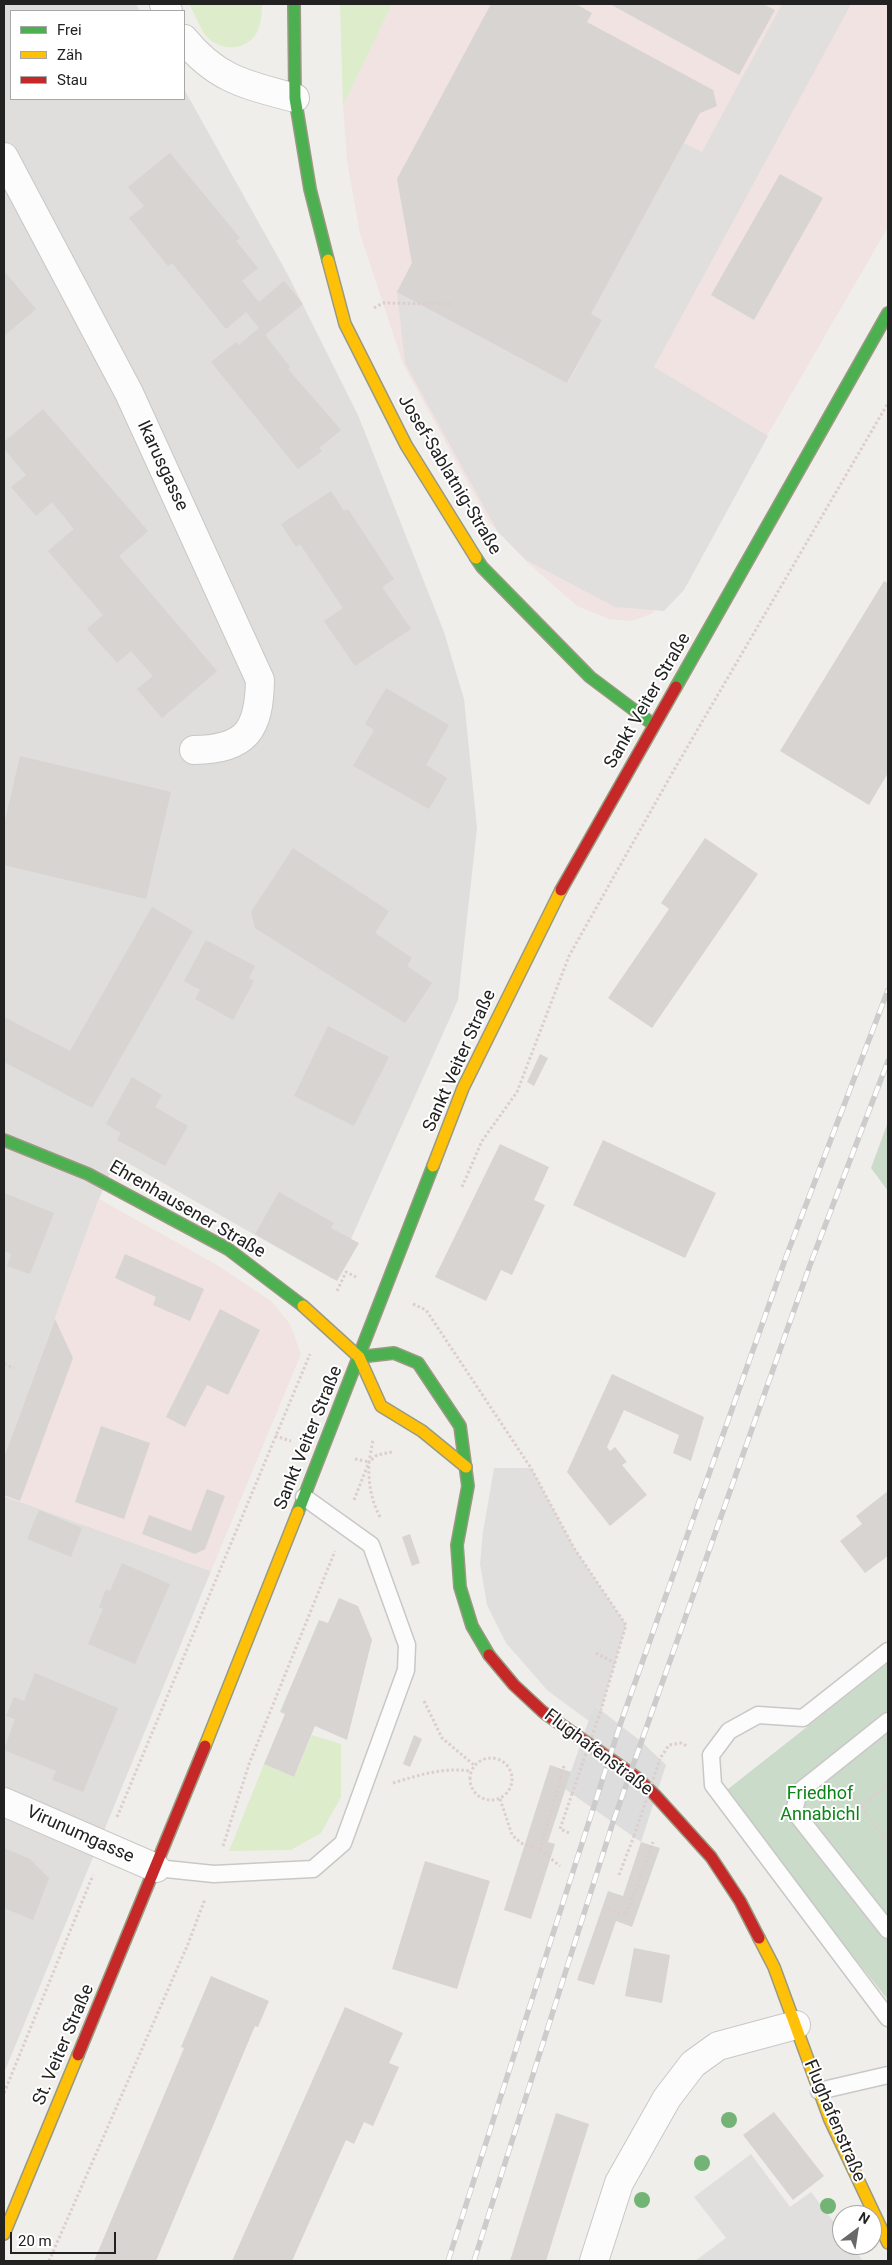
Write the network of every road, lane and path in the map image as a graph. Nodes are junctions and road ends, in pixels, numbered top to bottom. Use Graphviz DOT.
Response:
graph roads {
  1 [pos="294,4"];
  2 [pos="185,40"];
  3 [pos="295,98"];
  4 [pos="4,157"];
  5 [pos="452,304"];
  6 [pos="888,313"];
  7 [pos="345,324"];
  8 [pos="888,403"];
  9 [pos="654,725"];
  10 [pos="194,750"];
  11 [pos="4,1140"];
  12 [pos="458,1195"];
  13 [pos="384,1290"];
  14 [pos="323,1322"];
  15 [pos="394,1353"];
  16 [pos="359,1357"];
  17 [pos="4,1364"];
  18 [pos="14,1368"];
  19 [pos="398,1451"];
  20 [pos="466,1467"];
  21 [pos="304,1497"];
  22 [pos="384,1524"];
  23 [pos="888,1650"];
  24 [pos="596,1653"];
  25 [pos="615,1663"];
  26 [pos="426,1693"];
  27 [pos="424,1701"];
  28 [pos="420,1710"];
  29 [pos="888,1721"];
  30 [pos="660,1759"];
  31 [pos="566,1760"];
  32 [pos="474,1765"];
  33 [pos="574,1765"];
  34 [pos="830,1767"];
  35 [pos="470,1771"];
  36 [pos="581,1771"];
  37 [pos="396,1774"];
  38 [pos="392,1783"];
  39 [pos="888,1785"];
  40 [pos="389,1792"];
  41 [pos="500,1798"];
  42 [pos="4,1802"];
  43 [pos="861,1807"];
  44 [pos="634,1813"];
  45 [pos="642,1819"];
  46 [pos="569,1832"];
  47 [pos="654,1839"];
  48 [pos="818,1841"];
  49 [pos="888,1842"];
  50 [pos="105,1846"];
  51 [pos="540,1850"];
  52 [pos="560,1866"];
  53 [pos="156,1868"];
  54 [pos="619,1875"];
  55 [pos="212,1903"];
  56 [pos="203,1904"];
  57 [pos="608,1909"];
  58 [pos="888,1930"];
  59 [pos="888,2018"];
  60 [pos="796,2025"];
  61 [pos="888,2075"];
  62 [pos="819,2091"];
  63 [pos="4,2093"];
  64 [pos="4,2234"];
  65 [pos="888,2243"];
  66 [pos="594,2261"];
  1 -- 3 [label="main road, Josef-Sablatnig-Straße"];
  2 -- 3 [label="street"];
  3 -- 7 [label="main road, Josef-Sablatnig-Straße"];
  4 -- 10 [label="street, Ikarusgasse"];
  5 -- 7 [label="path"];
  6 -- 9 [label="main road, Sankt Veiter Straße"];
  7 -- 9 [label="main road, Josef-Sablatnig-Straße"];
  8 -- 12 [label="path"];
  9 -- 13 [label="main road, Sankt Veiter Straße"];
  11 -- 14 [label="main road, Ehrenhausener Straße"];
  13 -- 14 [label="path"];
  13 -- 16 [label="main road, Sankt Veiter Straße"];
  14 -- 16 [label="main road, Ehrenhausener Straße"];
  14 -- 50 [label="path"];
  15 -- 16 [label="main road, Flughafenstraße"];
  15 -- 20 [label="main road, Flughafenstraße"];
  15 -- 25 [label="path"];
  16 -- 20 [label="main road"];
  16 -- 21 [label="main road, Sankt Veiter Straße"];
  17 -- 18 [label="path"];
  19 -- 22 [label="path"];
  20 -- 60 [label="main road, Flughafenstraße"];
  21 -- 53 [label="main road, Sankt Veiter Straße"];
  21 -- 53 [label="lane"];
  23 -- 59 [label="lane"];
  24 -- 25 [label="path"];
  25 -- 46 [label="path, bridge"];
  26 -- 27 [label="path"];
  27 -- 28 [label="path"];
  27 -- 32 [label="path"];
  29 -- 34 [label="lane"];
  30 -- 54 [label="path, bridge"];
  31 -- 51 [label="path"];
  32 -- 35 [label="path"];
  32 -- 41 [label="path"];
  33 -- 36 [label="path"];
  34 -- 43 [label="path"];
  34 -- 48 [label="lane"];
  35 -- 38 [label="path"];
  35 -- 41 [label="path"];
  37 -- 38 [label="path"];
  38 -- 40 [label="path"];
  39 -- 43 [label="path"];
  41 -- 51 [label="path"];
  42 -- 50 [label="street, Virunumgasse"];
  43 -- 48 [label="path"];
  43 -- 49 [label="path"];
  44 -- 45 [label="path"];
  47 -- 57 [label="path"];
  48 -- 58 [label="lane"];
  50 -- 53 [label="street, Virunumgasse"];
  50 -- 63 [label="path"];
  51 -- 52 [label="path"];
  53 -- 64 [label="main road, St. Veiter Straße"];
  55 -- 56 [label="path"];
  60 -- 62 [label="main road, Flughafenstraße"];
  60 -- 66 [label="street"];
  61 -- 62 [label="lane"];
  62 -- 65 [label="main road, Flughafenstraße"];
}
